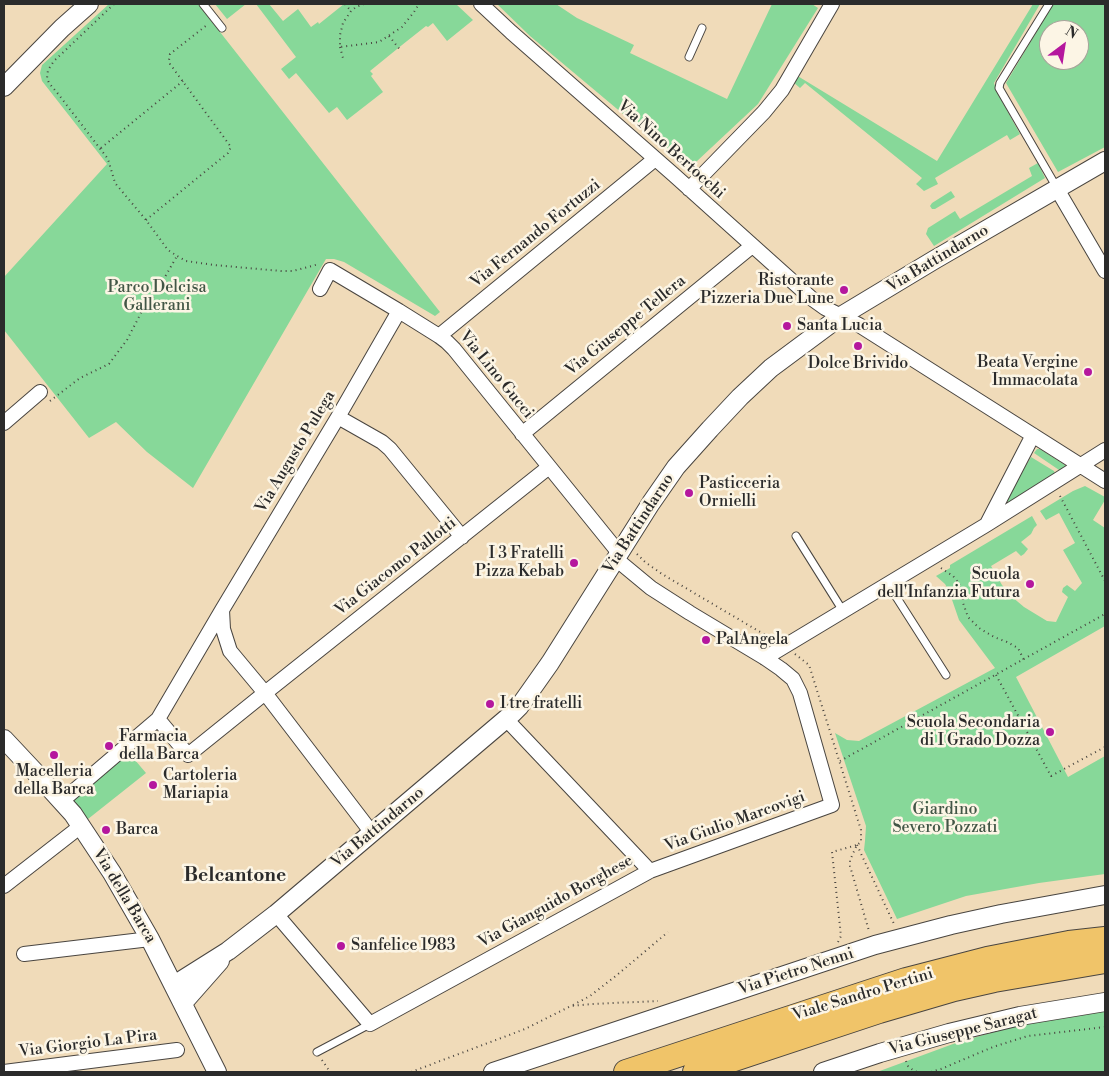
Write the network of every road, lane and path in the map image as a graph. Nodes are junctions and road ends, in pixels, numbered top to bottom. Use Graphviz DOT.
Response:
graph roads {
  1 [pos="89,4"];
  2 [pos="114,4"];
  3 [pos="203,4"];
  4 [pos="346,4"];
  5 [pos="364,4"];
  6 [pos="418,4"];
  7 [pos="481,4"];
  8 [pos="832,4"];
  9 [pos="1049,4"];
  10 [pos="352,11"];
  11 [pos="215,19"];
  12 [pos="222,28"];
  13 [pos="702,28"];
  14 [pos="389,36"];
  15 [pos="340,47"];
  16 [pos="400,50"];
  17 [pos="689,57"];
  18 [pos="343,58"];
  19 [pos="183,82"];
  20 [pos="4,86"];
  21 [pos="101,148"];
  22 [pos="656,159"];
  23 [pos="1105,161"];
  24 [pos="689,189"];
  25 [pos="1057,189"];
  26 [pos="146,220"];
  27 [pos="752,246"];
  28 [pos="177,256"];
  29 [pos="323,263"];
  30 [pos="1105,271"];
  31 [pos="320,289"];
  32 [pos="399,311"];
  33 [pos="842,316"];
  34 [pos="439,336"];
  35 [pos="40,392"];
  36 [pos="338,417"];
  37 [pos="4,423"];
  38 [pos="522,434"];
  39 [pos="1033,435"];
  40 [pos="1105,450"];
  41 [pos="1081,465"];
  42 [pos="549,467"];
  43 [pos="1105,481"];
  44 [pos="1060,496"];
  45 [pos="986,525"];
  46 [pos="796,536"];
  47 [pos="462,537"];
  48 [pos="623,554"];
  49 [pos="941,568"];
  50 [pos="1105,581"];
  51 [pos="895,595"];
  52 [pos="222,610"];
  53 [pos="843,611"];
  54 [pos="1105,614"];
  55 [pos="206,637"];
  56 [pos="771,639"];
  57 [pos="230,651"];
  58 [pos="764,658"];
  59 [pos="802,658"];
  60 [pos="1024,660"];
  61 [pos="946,675"];
  62 [pos="996,675"];
  63 [pos="265,693"];
  64 [pos="158,719"];
  65 [pos="506,719"];
  66 [pos="4,739"];
  67 [pos="1105,747"];
  68 [pos="840,761"];
  69 [pos="62,801"];
  70 [pos="832,805"];
  71 [pos="81,826"];
  72 [pos="372,833"];
  73 [pos="857,844"];
  74 [pos="650,871"];
  75 [pos="4,886"];
  76 [pos="1105,895"];
  77 [pos="276,914"];
  78 [pos="897,929"];
  79 [pos="668,932"];
  80 [pos="870,935"];
  81 [pos="150,939"];
  82 [pos="1105,939"];
  83 [pos="838,942"];
  84 [pos="228,951"];
  85 [pos="24,954"];
  86 [pos="1105,961"];
  87 [pos="174,985"];
  88 [pos="662,1000"];
  89 [pos="1105,1002"];
  90 [pos="183,1003"];
  91 [pos="571,1006"];
  92 [pos="370,1024"];
  93 [pos="1105,1027"];
  94 [pos="177,1050"];
  95 [pos="317,1052"];
  96 [pos="905,1060"];
  97 [pos="942,1071"];
  98 [pos="4,1072"];
  99 [pos="217,1072"];
  100 [pos="330,1072"];
  101 [pos="411,1072"];
  102 [pos="493,1072"];
  103 [pos="626,1072"];
  104 [pos="695,1072"];
  105 [pos="823,1072"];
  106 [pos="918,1072"];
  107 [pos="931,1072"];
  1 -- 20 [label="street"];
  2 -- 21 [label="path"];
  3 -- 11 [label="lane"];
  4 -- 10 [label="path"];
  5 -- 10 [label="path"];
  6 -- 14 [label="path"];
  7 -- 22 [label="street, Via Nino Bertocchi"];
  8 -- 24 [label="street"];
  9 -- 25 [label="lane"];
  10 -- 15 [label="path"];
  11 -- 12 [label="lane"];
  11 -- 19 [label="path"];
  13 -- 17 [label="lane"];
  14 -- 15 [label="path"];
  14 -- 16 [label="path"];
  15 -- 18 [label="path"];
  19 -- 21 [label="path"];
  19 -- 26 [label="path"];
  21 -- 26 [label="path"];
  22 -- 24 [label="street, Via Nino Bertocchi"];
  22 -- 34 [label="street, Via Fernando Fortuzzi"];
  23 -- 25 [label="street, Via Battindarno"];
  24 -- 27 [label="street, Via Nino Bertocchi"];
  25 -- 30 [label="street"];
  25 -- 33 [label="street, Via Battindarno"];
  26 -- 28 [label="path"];
  27 -- 33 [label="street, Via Nino Bertocchi"];
  27 -- 38 [label="street, Via Giuseppe Tellera"];
  28 -- 29 [label="path"];
  28 -- 35 [label="path"];
  31 -- 32 [label="street, Via Lino Gucci"];
  32 -- 34 [label="street, Via Lino Gucci"];
  32 -- 36 [label="street, Via Augusto Pulega"];
  33 -- 39 [label="street, Via Nino Bertocchi"];
  33 -- 48 [label="street, Via Battindarno"];
  34 -- 38 [label="street, Via Lino Gucci"];
  35 -- 37 [label="street"];
  36 -- 47 [label="street"];
  36 -- 52 [label="street, Via Augusto Pulega"];
  38 -- 42 [label="street, Via Lino Gucci"];
  39 -- 41 [label="street, Via Nino Bertocchi"];
  39 -- 45 [label="street"];
  40 -- 41 [label="street"];
  41 -- 43 [label="street, Via Nino Bertocchi"];
  41 -- 45 [label="street"];
  42 -- 47 [label="street, Via Giacomo Pallotti"];
  42 -- 48 [label="street, Via Lino Gucci"];
  44 -- 50 [label="path"];
  45 -- 53 [label="street"];
  46 -- 53 [label="lane"];
  47 -- 63 [label="street, Via Giacomo Pallotti"];
  48 -- 56 [label="path"];
  48 -- 58 [label="street, Via Lino Gucci"];
  48 -- 65 [label="street, Via Battindarno"];
  49 -- 60 [label="path"];
  51 -- 61 [label="lane"];
  52 -- 55 [label="street, Via Augusto Pulega"];
  52 -- 57 [label="street"];
  53 -- 58 [label="street"];
  54 -- 60 [label="path"];
  55 -- 57 [label="street"];
  55 -- 64 [label="street, Via Augusto Pulega"];
  57 -- 63 [label="street"];
  58 -- 70 [label="street, Via Lino Gucci"];
  59 -- 68 [label="path"];
  60 -- 62 [label="path"];
  62 -- 67 [label="path"];
  62 -- 68 [label="path"];
  63 -- 64 [label="street, Via Giacomo Pallotti"];
  63 -- 72 [label="street"];
  64 -- 69 [label="street, Via Augusto Pulega"];
  65 -- 72 [label="street, Via Battindarno"];
  65 -- 74 [label="street, Via Gianguido Borghese"];
  66 -- 69 [label="street, Via della Barca"];
  68 -- 73 [label="path"];
  69 -- 71 [label="street, Via della Barca"];
  70 -- 74 [label="street, Via Giulio Marcovigi"];
  71 -- 75 [label="street"];
  71 -- 81 [label="street, Via della Barca"];
  72 -- 77 [label="street, Via Battindarno"];
  73 -- 78 [label="path"];
  73 -- 80 [label="path"];
  73 -- 83 [label="path"];
  74 -- 92 [label="street, Via Gianguido Borghese"];
  76 -- 102 [label="street, Via Pietro Nenni"];
  77 -- 84 [label="street, Via Battindarno"];
  77 -- 92 [label="street"];
  79 -- 91 [label="path"];
  81 -- 85 [label="street"];
  81 -- 87 [label="street, Via della Barca"];
  82 -- 103 [label="highway, Viale Sandro Pertini"];
  84 -- 87 [label="street, Via Battindarno"];
  84 -- 90 [label="street, Via Battindarno"];
  86 -- 104 [label="highway, Viale Sandro Pertini"];
  87 -- 90 [label="street, Via della Barca"];
  88 -- 91 [label="path"];
  89 -- 105 [label="street, Via Giuseppe Saragat"];
  90 -- 99 [label="street, Via della Barca"];
  91 -- 101 [label="path"];
  92 -- 95 [label="lane"];
  93 -- 97 [label="path"];
  94 -- 98 [label="street, Via Giorgio La Pira"];
  95 -- 100 [label="path"];
  96 -- 106 [label="path"];
  97 -- 107 [label="path"];
}
